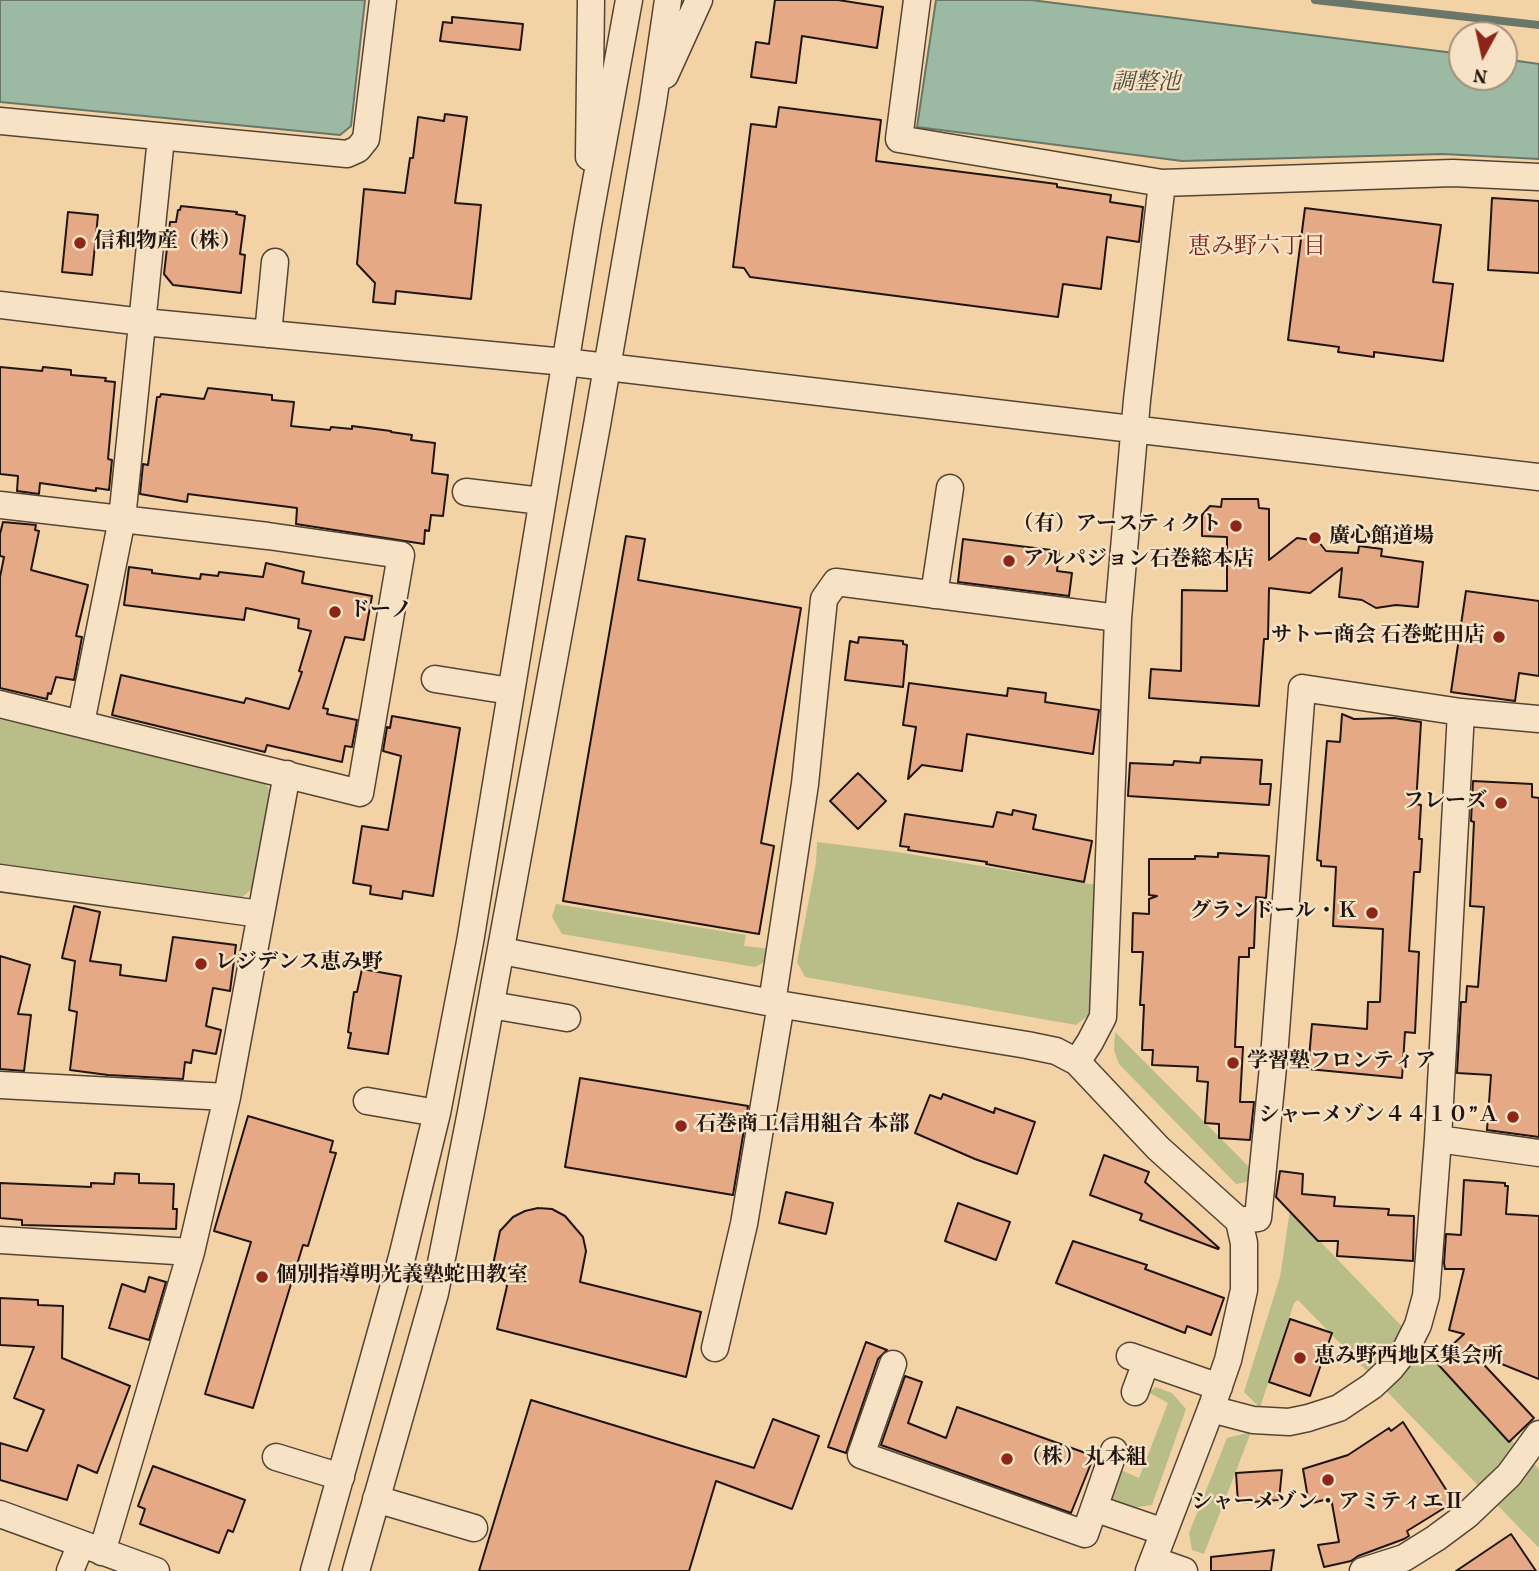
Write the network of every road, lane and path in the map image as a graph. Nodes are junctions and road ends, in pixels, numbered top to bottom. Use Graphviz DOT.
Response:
graph roads {
  1 [pos="383,0"];
  2 [pos="591,0"];
  3 [pos="629,0"];
  4 [pos="668,0"];
  5 [pos="699,0"];
  6 [pos="917,0"];
  7 [pos="653,102"];
  8 [pos="0,121"];
  9 [pos="161,138"];
  10 [pos="1539,177"];
  11 [pos="1162,183"];
  12 [pos="588,225"];
  13 [pos="275,262"];
  14 [pos="0,305"];
  15 [pos="143,322"];
  16 [pos="268,334"];
  17 [pos="565,362"];
  18 [pos="607,368"];
  19 [pos="1136,429"];
  20 [pos="1539,477"];
  21 [pos="950,488"];
  22 [pos="466,492"];
  23 [pos="542,501"];
  24 [pos="0,505"];
  25 [pos="122,519"];
  26 [pos="934,595"];
  27 [pos="1118,618"];
  28 [pos="435,679"];
  29 [pos="510,691"];
  30 [pos="0,704"];
  31 [pos="1461,712"];
  32 [pos="1539,719"];
  33 [pos="81,723"];
  34 [pos="287,775"];
  35 [pos="0,878"];
  36 [pos="260,914"];
  37 [pos="502,951"];
  38 [pos="776,1003"];
  39 [pos="491,1005"];
  40 [pos="567,1018"];
  41 [pos="1077,1062"];
  42 [pos="0,1085"];
  43 [pos="227,1097"];
  44 [pos="367,1101"];
  45 [pos="437,1113"];
  46 [pos="1438,1139"];
  47 [pos="1539,1153"];
  48 [pos="1240,1221"];
  49 [pos="0,1240"];
  50 [pos="191,1252"];
  51 [pos="715,1349"];
  52 [pos="893,1364"];
  53 [pos="1135,1392"];
  54 [pos="1215,1398"];
  55 [pos="1539,1434"];
  56 [pos="1114,1451"];
  57 [pos="276,1457"];
  58 [pos="341,1477"];
  59 [pos="376,1499"];
  60 [pos="1094,1508"];
  61 [pos="0,1514"];
  62 [pos="474,1528"];
  63 [pos="1164,1532"];
  64 [pos="92,1548"];
  65 [pos="1151,1566"];
  66 [pos="70,1571"];
  67 [pos="156,1571"];
  68 [pos="314,1571"];
  69 [pos="356,1571"];
  70 [pos="1184,1571"];
  71 [pos="1363,1571"];
  1 -- 9 [label="street"];
  2 -- 12 [label="street"];
  3 -- 12 [label="street"];
  4 -- 7 [label="street"];
  5 -- 7 [label="street"];
  6 -- 11 [label="street"];
  7 -- 18 [label="street"];
  8 -- 9 [label="street"];
  9 -- 15 [label="street"];
  10 -- 11 [label="street"];
  11 -- 19 [label="street"];
  12 -- 17 [label="street"];
  13 -- 16 [label="street"];
  14 -- 15 [label="street"];
  15 -- 16 [label="street"];
  15 -- 25 [label="street"];
  16 -- 17 [label="street"];
  17 -- 18 [label="street"];
  17 -- 23 [label="street"];
  18 -- 19 [label="street"];
  18 -- 37 [label="street"];
  19 -- 20 [label="street"];
  19 -- 27 [label="street"];
  21 -- 26 [label="street"];
  22 -- 23 [label="street"];
  23 -- 29 [label="street"];
  24 -- 25 [label="street"];
  25 -- 33 [label="street"];
  25 -- 34 [label="street"];
  26 -- 27 [label="street"];
  26 -- 38 [label="street"];
  27 -- 41 [label="street"];
  28 -- 29 [label="street"];
  29 -- 45 [label="street"];
  30 -- 33 [label="street"];
  31 -- 32 [label="street"];
  31 -- 46 [label="street"];
  31 -- 48 [label="street"];
  33 -- 34 [label="street"];
  34 -- 36 [label="street"];
  35 -- 36 [label="street"];
  36 -- 43 [label="street"];
  37 -- 38 [label="street"];
  37 -- 39 [label="street"];
  38 -- 41 [label="street"];
  38 -- 51 [label="street"];
  39 -- 40 [label="street"];
  39 -- 59 [label="street"];
  41 -- 48 [label="street"];
  42 -- 43 [label="street"];
  43 -- 50 [label="street"];
  44 -- 45 [label="street"];
  45 -- 58 [label="street"];
  46 -- 47 [label="street"];
  46 -- 54 [label="street"];
  48 -- 54 [label="street"];
  49 -- 50 [label="street"];
  50 -- 64 [label="street"];
  52 -- 60 [label="street"];
  53 -- 54 [label="street"];
  54 -- 63 [label="street"];
  55 -- 71 [label="street"];
  56 -- 60 [label="street"];
  57 -- 58 [label="street"];
  58 -- 68 [label="street"];
  59 -- 62 [label="street"];
  59 -- 69 [label="street"];
  60 -- 63 [label="street"];
  61 -- 64 [label="street"];
  63 -- 65 [label="street"];
  64 -- 66 [label="street"];
  64 -- 67 [label="street"];
  65 -- 70 [label="street"];
}
